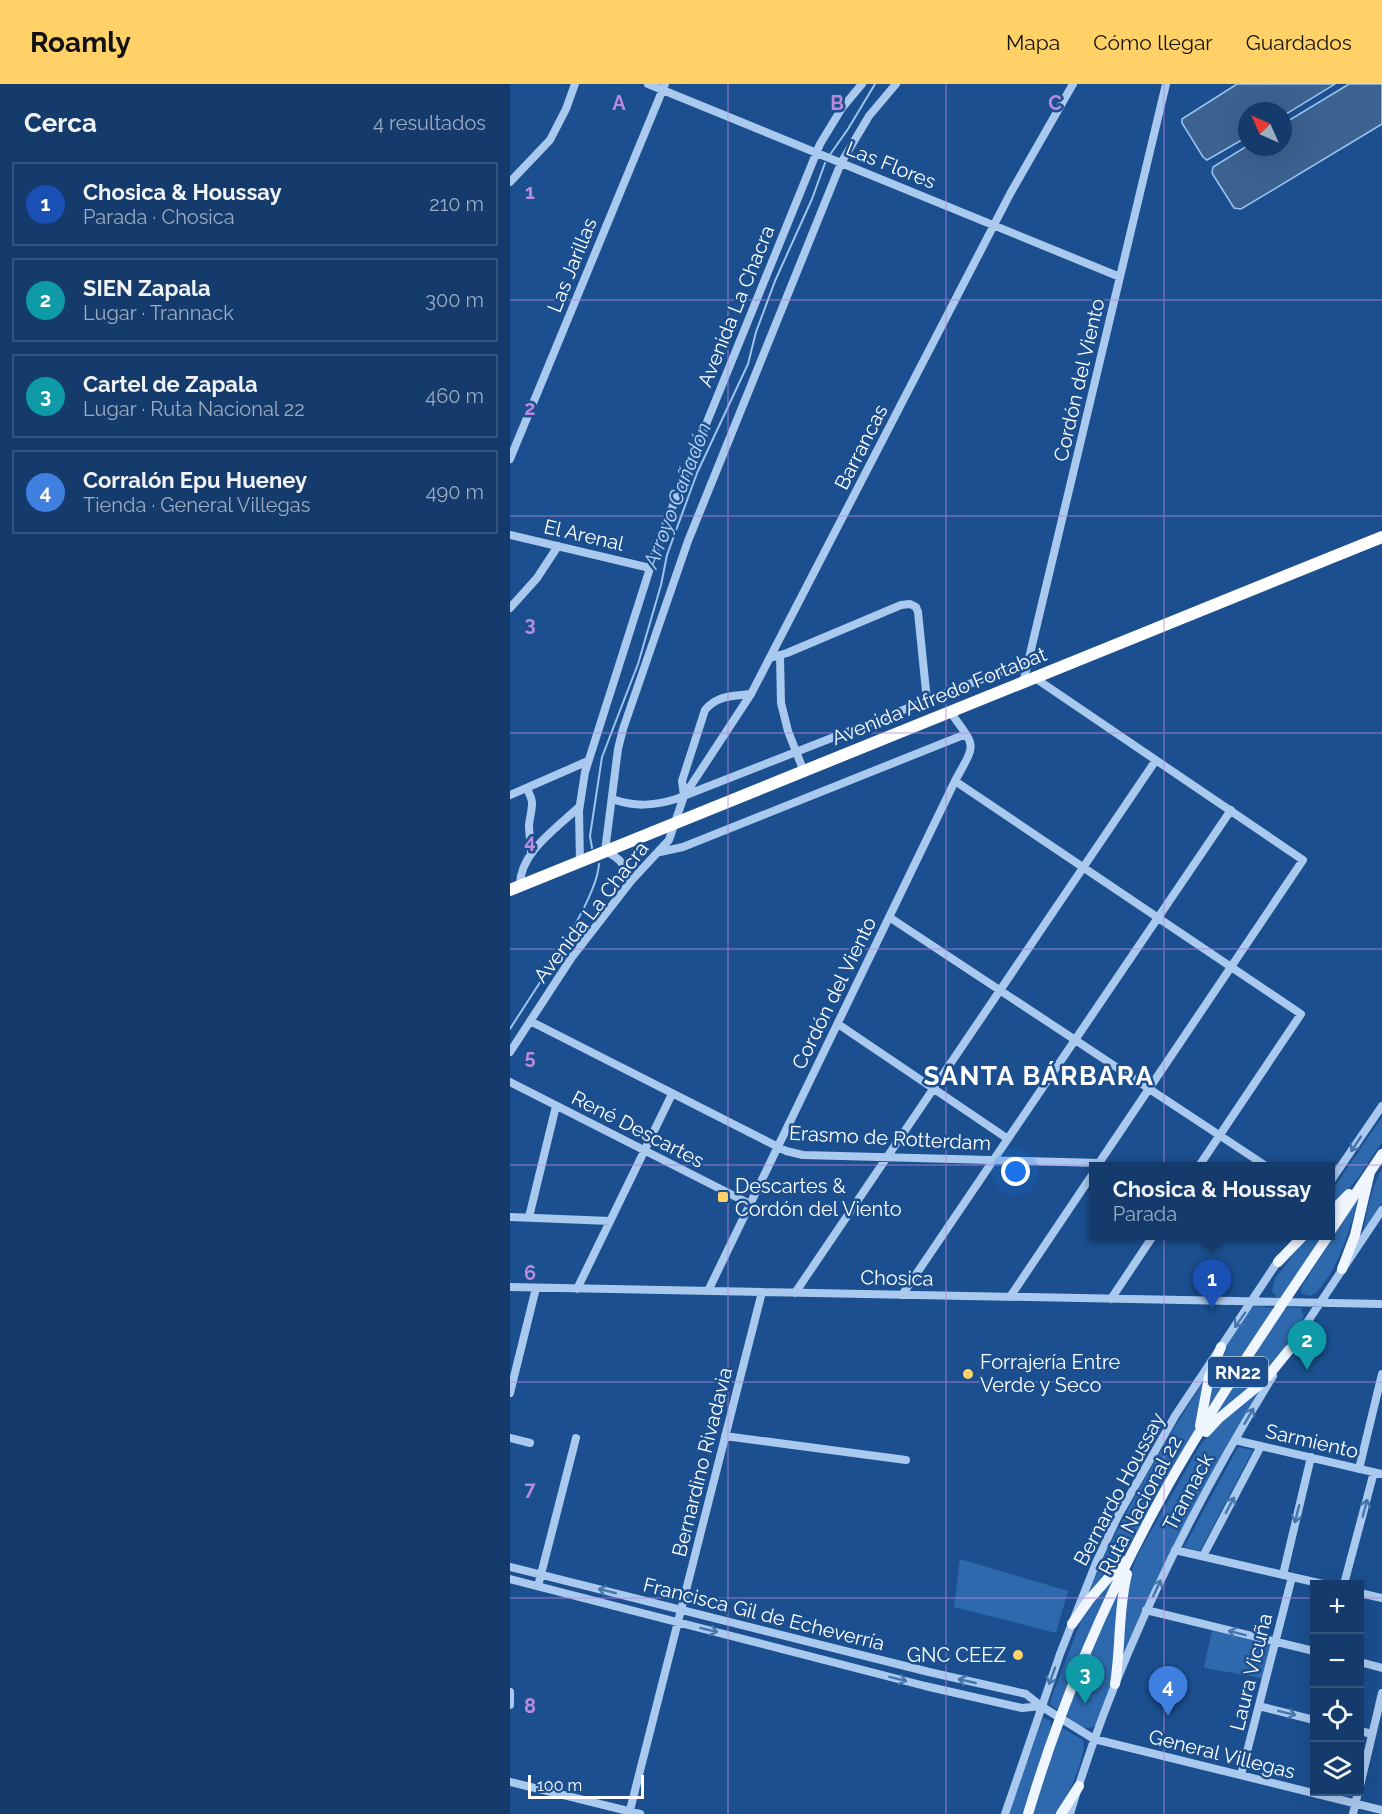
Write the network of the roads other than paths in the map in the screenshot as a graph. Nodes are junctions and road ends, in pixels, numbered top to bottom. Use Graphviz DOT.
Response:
graph roads {
  1 [pos="575,84"];
  2 [pos="648,84"];
  3 [pos="862,84"];
  4 [pos="896,84"];
  5 [pos="1073,84"];
  6 [pos="1166,84"];
  7 [pos="664,87"];
  8 [pos="816,153"];
  9 [pos="842,163"];
  10 [pos="510,183"];
  11 [pos="994,226"];
  12 [pos="1120,277"];
  13 [pos="510,459"];
  14 [pos="510,535"];
  15 [pos="1382,537"];
  16 [pos="558,546"];
  17 [pos="650,567"];
  18 [pos="510,608"];
  19 [pos="780,655"];
  20 [pos="770,658"];
  21 [pos="1028,661"];
  22 [pos="1029,681"];
  23 [pos="751,694"];
  24 [pos="927,701"];
  25 [pos="951,713"];
  26 [pos="966,734"];
  27 [pos="796,752"];
  28 [pos="1156,760"];
  29 [pos="588,761"];
  30 [pos="804,772"];
  31 [pos="955,781"];
  32 [pos="526,788"];
  33 [pos="510,795"];
  34 [pos="684,796"];
  35 [pos="612,799"];
  36 [pos="579,807"];
  37 [pos="1231,810"];
  38 [pos="677,822"];
  39 [pos="605,851"];
  40 [pos="660,852"];
  41 [pos="531,855"];
  42 [pos="580,861"];
  43 [pos="1083,867"];
  44 [pos="631,881"];
  45 [pos="515,888"];
  46 [pos="889,917"];
  47 [pos="1158,918"];
  48 [pos="1231,967"];
  49 [pos="1000,990"];
  50 [pos="530,1021"];
  51 [pos="838,1024"];
  52 [pos="1075,1040"];
  53 [pos="510,1052"];
  54 [pos="510,1082"];
  55 [pos="933,1088"];
  56 [pos="1149,1089"];
  57 [pos="672,1094"];
  58 [pos="556,1106"];
  59 [pos="1382,1106"];
  60 [pos="1220,1136"];
  61 [pos="1008,1139"];
  62 [pos="777,1148"];
  63 [pos="644,1150"];
  64 [pos="887,1157"];
  65 [pos="1379,1158"];
  66 [pos="994,1160"];
  67 [pos="1101,1162"];
  68 [pos="1202,1162"];
  69 [pos="1259,1162"];
  70 [pos="1089,1165"];
  71 [pos="1370,1172"];
  72 [pos="1335,1175"];
  73 [pos="1089,1179"];
  74 [pos="750,1204"];
  75 [pos="1335,1207"];
  76 [pos="1382,1210"];
  77 [pos="510,1217"];
  78 [pos="529,1217"];
  79 [pos="610,1221"];
  80 [pos="1335,1224"];
  81 [pos="1150,1240"];
  82 [pos="1292,1240"];
  83 [pos="1299,1240"];
  84 [pos="1325,1240"];
  85 [pos="1278,1262"];
  86 [pos="1342,1269"];
  87 [pos="510,1287"];
  88 [pos="536,1288"];
  89 [pos="578,1289"];
  90 [pos="708,1291"];
  91 [pos="762,1292"];
  92 [pos="795,1293"];
  93 [pos="902,1295"];
  94 [pos="1010,1297"];
  95 [pos="1111,1299"];
  96 [pos="1252,1301"];
  97 [pos="1284,1302"];
  98 [pos="1319,1303"];
  99 [pos="1382,1304"];
  100 [pos="1221,1347"];
  101 [pos="1289,1350"];
  102 [pos="1382,1374"];
  103 [pos="510,1393"];
  104 [pos="725,1436"];
  105 [pos="510,1438"];
  106 [pos="576,1438"];
  107 [pos="1235,1440"];
  108 [pos="530,1443"];
  109 [pos="1193,1443"];
  110 [pos="1261,1446"];
  111 [pos="1311,1457"];
  112 [pos="906,1460"];
  113 [pos="1180,1466"];
  114 [pos="1359,1468"];
  115 [pos="1378,1473"];
  116 [pos="1145,1528"];
  117 [pos="1176,1550"];
  118 [pos="1203,1556"];
  119 [pos="1130,1557"];
  120 [pos="510,1567"];
  121 [pos="541,1575"];
  122 [pos="1282,1575"];
  123 [pos="1292,1577"];
  124 [pos="510,1579"];
  125 [pos="1345,1580"];
  126 [pos="1310,1581"];
  127 [pos="538,1586"];
  128 [pos="1364,1594"];
  129 [pos="1382,1598"];
  130 [pos="681,1610"];
  131 [pos="1146,1610"];
  132 [pos="678,1622"];
  133 [pos="1072,1624"];
  134 [pos="1276,1642"];
  135 [pos="1310,1650"];
  136 [pos="1364,1663"];
  137 [pos="1382,1668"];
  138 [pos="929,1672"];
  139 [pos="1115,1684"];
  140 [pos="925,1686"];
  141 [pos="510,1692"];
  142 [pos="1382,1693"];
  143 [pos="510,1705"];
  144 [pos="1041,1706"];
  145 [pos="1259,1706"];
  146 [pos="1060,1719"];
  147 [pos="1310,1719"];
  148 [pos="1364,1732"];
  149 [pos="1372,1734"];
  150 [pos="1094,1739"];
  151 [pos="1364,1766"];
  152 [pos="1242,1775"];
  153 [pos="510,1782"];
  154 [pos="1078,1786"];
  155 [pos="1357,1796"];
  156 [pos="1355,1803"];
  157 [pos="1382,1809"];
  158 [pos="630,1813"];
  159 [pos="640,1814"];
  160 [pos="1005,1814"];
  161 [pos="1028,1814"];
  162 [pos="1061,1814"];
  163 [pos="1070,1814"];
  164 [pos="1353,1814"];
  1 -- 10 [label="street"];
  2 -- 7 [label="street, Las Flores"];
  3 -- 8 [label="street, Avenida La Chacra"];
  4 -- 9 [label="street, Avenida La Chacra"];
  5 -- 11 [label="street, Barrancas"];
  6 -- 12 [label="street, Cordón del Viento"];
  7 -- 8 [label="street, Las Flores"];
  7 -- 13 [label="street, Las Jarillas"];
  8 -- 9 [label="street, Las Flores"];
  8 -- 17 [label="street, Avenida La Chacra"];
  9 -- 11 [label="street, Las Flores"];
  9 -- 35 [label="street, Avenida La Chacra"];
  11 -- 12 [label="street, Las Flores"];
  11 -- 20 [label="street, Barrancas"];
  12 -- 21 [label="street, Cordón del Viento"];
  14 -- 16 [label="street, El Arenal"];
  15 -- 22 [label="highway, Avenida Alfredo Fortabat"];
  16 -- 17 [label="street, El Arenal"];
  16 -- 18 [label="street"];
  17 -- 29 [label="street, Avenida La Chacra"];
  19 -- 20 [label="street"];
  19 -- 24 [label="street"];
  19 -- 27 [label="street"];
  20 -- 23 [label="street, Barrancas"];
  21 -- 22 [label="street, Cordón del Viento"];
  21 -- 24 [label="street"];
  22 -- 25 [label="highway, Avenida Alfredo Fortabat"];
  22 -- 28 [label="street"];
  23 -- 34 [label="street, Barrancas"];
  23 -- 34 [label="street"];
  24 -- 27 [label="street"];
  25 -- 26 [label="street"];
  25 -- 30 [label="highway, Avenida Alfredo Fortabat"];
  26 -- 31 [label="street, Cordón del Viento"];
  26 -- 40 [label="street"];
  27 -- 30 [label="street"];
  27 -- 34 [label="street"];
  28 -- 37 [label="street"];
  28 -- 43 [label="street"];
  29 -- 32 [label="street"];
  29 -- 36 [label="street, Avenida La Chacra"];
  30 -- 38 [label="highway, Avenida Alfredo Fortabat"];
  31 -- 43 [label="street"];
  31 -- 46 [label="street, Cordón del Viento"];
  32 -- 33 [label="street"];
  32 -- 41 [label="street"];
  34 -- 35 [label="street"];
  34 -- 38 [label="street, Barrancas"];
  35 -- 39 [label="street, Avenida La Chacra"];
  36 -- 41 [label="street"];
  36 -- 42 [label="street, Avenida La Chacra"];
  37 -- 47 [label="street"];
  37 -- 48 [label="street"];
  38 -- 39 [label="highway, Avenida Alfredo Fortabat"];
  38 -- 40 [label="street, Avenida La Chacra"];
  39 -- 42 [label="highway, Avenida Alfredo Fortabat"];
  39 -- 44 [label="street"];
  40 -- 44 [label="street, Avenida La Chacra"];
  41 -- 45 [label="street"];
  42 -- 45 [label="highway, Avenida Alfredo Fortabat"];
  43 -- 47 [label="street"];
  43 -- 49 [label="street"];
  44 -- 50 [label="street, Avenida La Chacra"];
  46 -- 49 [label="street"];
  46 -- 51 [label="street, Cordón del Viento"];
  47 -- 48 [label="street"];
  47 -- 52 [label="street"];
  48 -- 56 [label="street"];
  48 -- 60 [label="street"];
  49 -- 52 [label="street"];
  49 -- 55 [label="street"];
  50 -- 53 [label="street, Avenida La Chacra"];
  50 -- 57 [label="street, Erasmo de Rotterdam"];
  51 -- 55 [label="street"];
  51 -- 62 [label="street, Cordón del Viento"];
  52 -- 56 [label="street"];
  52 -- 61 [label="street"];
  54 -- 58 [label="street, René Descartes"];
  55 -- 61 [label="street"];
  55 -- 64 [label="street"];
  56 -- 60 [label="street"];
  56 -- 67 [label="street"];
  57 -- 62 [label="street, Erasmo de Rotterdam"];
  57 -- 63 [label="street"];
  58 -- 63 [label="street, René Descartes"];
  58 -- 78 [label="street"];
  59 -- 72 [label="street, one-way"];
  60 -- 68 [label="street"];
  60 -- 69 [label="street"];
  61 -- 66 [label="street"];
  62 -- 64 [label="street, Erasmo de Rotterdam"];
  62 -- 74 [label="street, Cordón del Viento"];
  63 -- 74 [label="street, René Descartes"];
  63 -- 79 [label="street"];
  64 -- 66 [label="street, Erasmo de Rotterdam"];
  64 -- 92 [label="street"];
  65 -- 71 [label="main road"];
  65 -- 75 [label="main road"];
  66 -- 70 [label="street, Erasmo de Rotterdam"];
  66 -- 93 [label="street"];
  71 -- 80 [label="main road"];
  71 -- 86 [label="main road"];
  73 -- 94 [label="street"];
  74 -- 90 [label="street, Cordón del Viento"];
  76 -- 86 [label="street, Trannack"];
  77 -- 78 [label="street"];
  78 -- 79 [label="street"];
  79 -- 89 [label="street"];
  81 -- 95 [label="street"];
  82 -- 85 [label="street, Bernardo Houssay"];
  83 -- 85 [label="main road"];
  84 -- 97 [label="main road, Ruta Nacional 22 / RN22"];
  85 -- 96 [label="street, Bernardo Houssay"];
  86 -- 98 [label="street, Trannack"];
  87 -- 88 [label="street, Chosica"];
  88 -- 89 [label="street, Chosica"];
  88 -- 103 [label="street"];
  89 -- 90 [label="street, Chosica"];
  90 -- 91 [label="street, Chosica"];
  91 -- 92 [label="street, Chosica"];
  91 -- 104 [label="street, Bernardino Rivadavia"];
  92 -- 93 [label="street, Chosica"];
  93 -- 94 [label="street, Chosica"];
  94 -- 95 [label="street, Chosica"];
  95 -- 96 [label="street, Chosica"];
  96 -- 97 [label="street, Chosica"];
  96 -- 100 [label="street, Bernardo Houssay, one-way"];
  97 -- 98 [label="street, Chosica"];
  97 -- 109 [label="main road, Ruta Nacional 22 / RN22"];
  98 -- 99 [label="street, Chosica"];
  98 -- 101 [label="street, Trannack"];
  100 -- 109 [label="main road"];
  100 -- 133 [label="street, Bernardo Houssay"];
  107 -- 101 [label="street, Trannack, one-way"];
  101 -- 113 [label="main road"];
  102 -- 114 [label="street"];
  104 -- 112 [label="street"];
  104 -- 130 [label="street, Bernardino Rivadavia"];
  105 -- 108 [label="street"];
  106 -- 121 [label="street"];
  107 -- 110 [label="street, Sarmiento"];
  107 -- 117 [label="street, Trannack"];
  109 -- 113 [label="main road, Ruta Nacional 22 / RN22"];
  110 -- 111 [label="street, Sarmiento"];
  118 -- 110 [label="street, one-way"];
  111 -- 114 [label="street, Sarmiento"];
  111 -- 122 [label="street, one-way"];
  113 -- 116 [label="main road, Ruta Nacional 22 / RN22"];
  114 -- 115 [label="street, Sarmiento"];
  125 -- 115 [label="street, one-way"];
  116 -- 119 [label="main road, Ruta Nacional 22 / RN22"];
  116 -- 133 [label="main road"];
  117 -- 118 [label="street"];
  131 -- 117 [label="street, Trannack, one-way"];
  118 -- 122 [label="street"];
  119 -- 139 [label="main road"];
  119 -- 146 [label="main road, Ruta Nacional 22 / RN22"];
  120 -- 121 [label="street, Francisca Gil de Echeverría"];
  121 -- 127 [label="street"];
  130 -- 121 [label="street, Francisca Gil de Echeverría, one-way"];
  122 -- 123 [label="street"];
  123 -- 126 [label="street"];
  123 -- 134 [label="street, Laura Vicuña"];
  124 -- 127 [label="street, Francisca Gil de Echeverría"];
  127 -- 132 [label="street, Francisca Gil de Echeverría"];
  128 -- 129 [label="street"];
  130 -- 132 [label="street, Bernardino Rivadavia"];
  130 -- 138 [label="street, Francisca Gil de Echeverría"];
  134 -- 131 [label="street, one-way"];
  131 -- 139 [label="street, Trannack"];
  132 -- 140 [label="street, Francisca Gil de Echeverría, one-way"];
  132 -- 158 [label="street, Bernardino Rivadavia"];
  133 -- 144 [label="street, Bernardo Houssay, one-way"];
  134 -- 135 [label="street"];
  134 -- 145 [label="street, Laura Vicuña"];
  136 -- 137 [label="street"];
  138 -- 140 [label="street"];
  144 -- 138 [label="street, Francisca Gil de Echeverría, one-way"];
  139 -- 150 [label="street, Trannack"];
  140 -- 144 [label="street, Francisca Gil de Echeverría"];
  141 -- 143 [label="street"];
  142 -- 149 [label="street"];
  144 -- 146 [label="street, Francisca Gil de Echeverría"];
  144 -- 160 [label="street, Bernardo Houssay"];
  145 -- 147 [label="street, one-way"];
  145 -- 152 [label="street, Laura Vicuña"];
  146 -- 150 [label="street, General Villegas"];
  146 -- 161 [label="main road, Ruta Nacional 22 / RN22"];
  148 -- 149 [label="street"];
  149 -- 151 [label="street"];
  150 -- 152 [label="street, General Villegas"];
  150 -- 154 [label="street, Trannack"];
  152 -- 156 [label="street, General Villegas"];
  153 -- 158 [label="street"];
  154 -- 162 [label="main road"];
  154 -- 163 [label="street, Trannack"];
  155 -- 156 [label="street"];
  156 -- 157 [label="street, General Villegas"];
  156 -- 164 [label="street"];
  158 -- 159 [label="street"];
}
